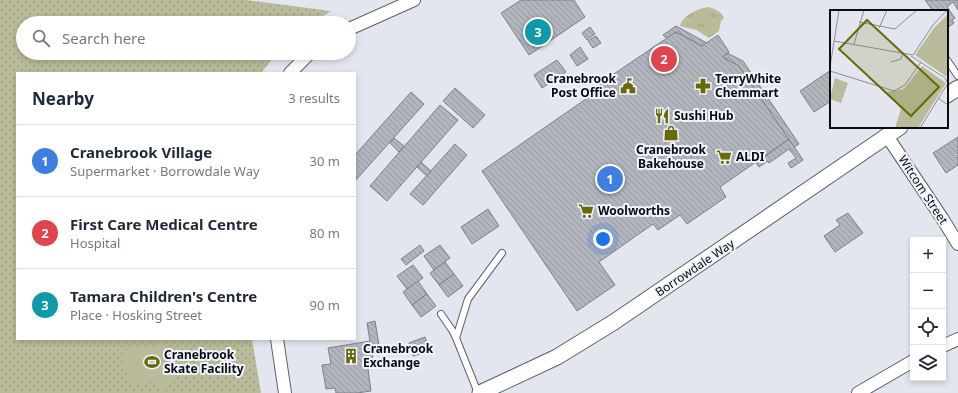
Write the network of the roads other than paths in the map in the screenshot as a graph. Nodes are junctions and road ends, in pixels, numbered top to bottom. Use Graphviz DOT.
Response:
graph roads {
  1 [pos="414,0"];
  2 [pos="356,26"];
  3 [pos="303,60"];
  4 [pos="948,61"];
  5 [pos="291,72"];
  6 [pos="958,76"];
  7 [pos="958,88"];
  8 [pos="948,94"];
  9 [pos="899,128"];
  10 [pos="888,136"];
  11 [pos="958,244"];
  12 [pos="502,253"];
  13 [pos="441,314"];
  14 [pos="456,338"];
  15 [pos="958,339"];
  16 [pos="277,340"];
  17 [pos="945,345"];
  18 [pos="910,363"];
  19 [pos="285,393"];
  20 [pos="479,393"];
  21 [pos="858,393"];
  1 -- 2 [label="street"];
  3 -- 5 [label="street"];
  4 -- 6 [label="lane"];
  7 -- 8 [label="street"];
  9 -- 10 [label="street, Borrowdale Way"];
  10 -- 11 [label="street, Witcom Street"];
  10 -- 20 [label="street, Borrowdale Way"];
  12 -- 14 [label="lane"];
  13 -- 14 [label="lane"];
  14 -- 20 [label="lane"];
  15 -- 17 [label="street"];
  16 -- 19 [label="street"];
  18 -- 21 [label="street"];
}
